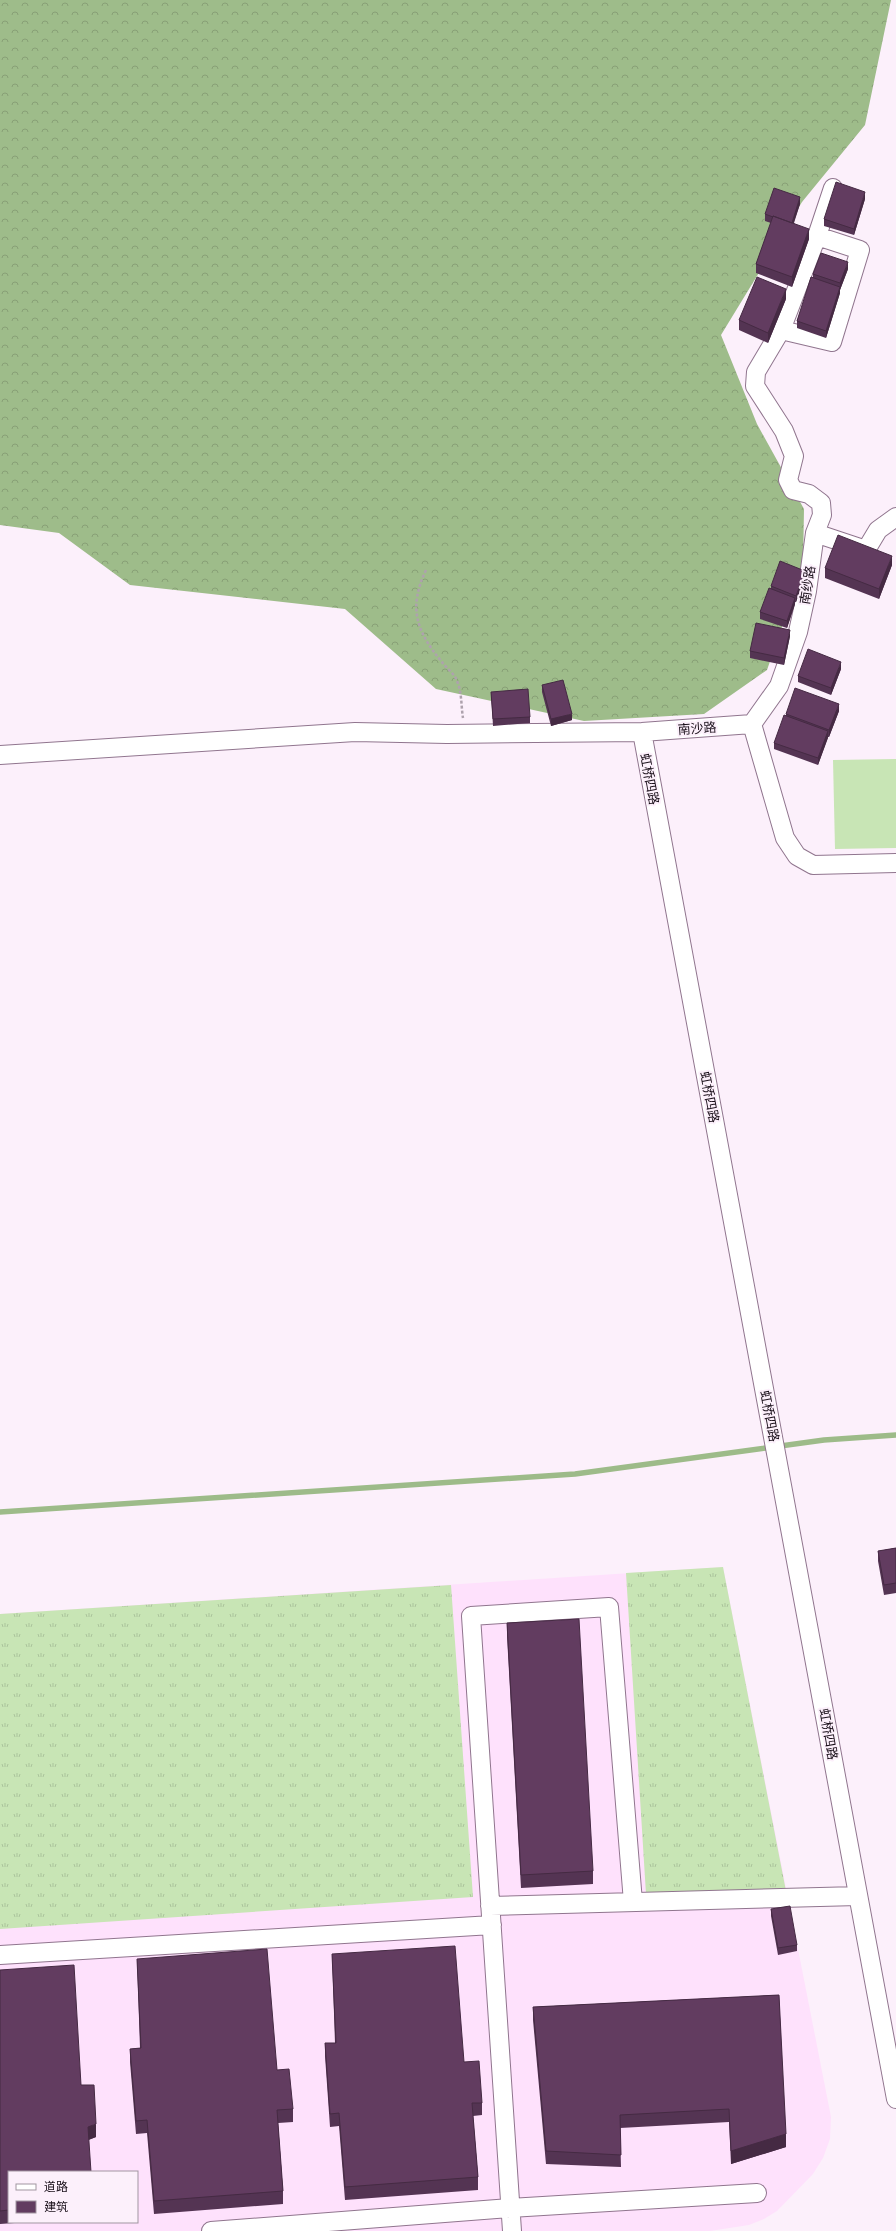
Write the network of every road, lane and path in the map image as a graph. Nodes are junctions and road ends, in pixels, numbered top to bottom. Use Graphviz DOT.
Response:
graph roads {
  1 [pos="833,188"];
  2 [pos="817,236"];
  3 [pos="781,330"];
  4 [pos="896,517"];
  5 [pos="815,533"];
  6 [pos="426,570"];
  7 [pos="752,724"];
  8 [pos="642,732"];
  9 [pos="466,734"];
  10 [pos="0,755"];
  11 [pos="896,863"];
  12 [pos="858,1896"];
  13 [pos="633,1902"];
  14 [pos="490,1906"];
  15 [pos="492,1925"];
  16 [pos="0,1955"];
  17 [pos="896,2099"];
  18 [pos="757,2193"];
  19 [pos="510,2208"];
  20 [pos="211,2231"];
  21 [pos="512,2231"];
  1 -- 2 [label="street, 南纱路"];
  2 -- 3 [label="street, 南纱路"];
  2 -- 3 [label="street"];
  3 -- 5 [label="street, 南纱路"];
  4 -- 5 [label="street"];
  5 -- 7 [label="street, 南纱路"];
  6 -- 9 [label="path"];
  7 -- 8 [label="street, 南沙路"];
  7 -- 11 [label="street"];
  8 -- 9 [label="street, 南沙路"];
  8 -- 12 [label="street, 虹桥四路"];
  9 -- 10 [label="street, 南沙路"];
  12 -- 13 [label="street"];
  12 -- 17 [label="street, 虹桥四路"];
  13 -- 14 [label="street"];
  13 -- 14 [label="street"];
  14 -- 15 [label="street"];
  15 -- 16 [label="street"];
  15 -- 19 [label="street"];
  18 -- 19 [label="street"];
  19 -- 20 [label="street"];
  19 -- 21 [label="street"];
}
